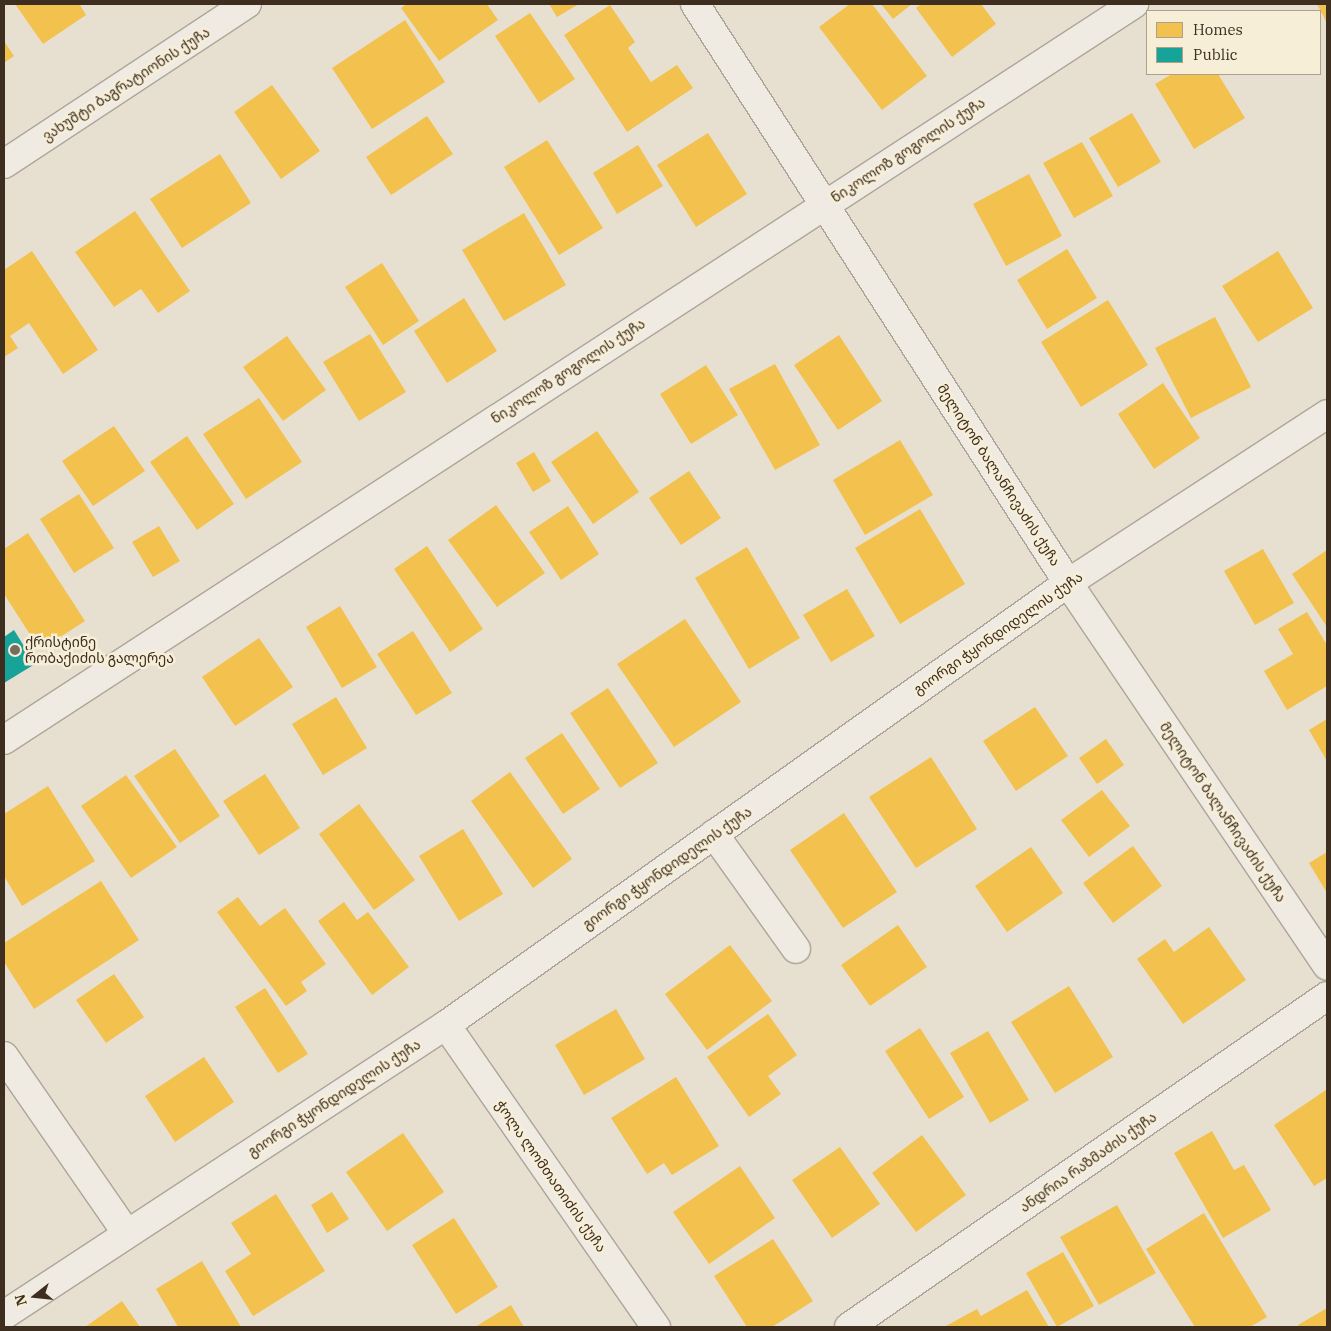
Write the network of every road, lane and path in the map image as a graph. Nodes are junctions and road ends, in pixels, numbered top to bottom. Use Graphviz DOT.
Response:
graph roads {
  1 [pos="247,4"];
  2 [pos="695,4"];
  3 [pos="1134,4"];
  4 [pos="4,164"];
  5 [pos="824,203"];
  6 [pos="1327,414"];
  7 [pos="1068,583"];
  8 [pos="4,740"];
  9 [pos="714,834"];
  10 [pos="796,949"];
  11 [pos="1327,965"];
  12 [pos="1327,996"];
  13 [pos="446,1025"];
  14 [pos="4,1056"];
  15 [pos="126,1232"];
  16 [pos="4,1315"];
  17 [pos="656,1327"];
  18 [pos="849,1327"];
  1 -- 4 [label="street, ვახუშტი ბაგრატიონის ქუჩა"];
  2 -- 5 [label="street, მელიტონ ბალანჩივაძის ქუჩა"];
  3 -- 5 [label="street, ნიკოლოზ გოგოლის ქუჩა"];
  5 -- 7 [label="street, მელიტონ ბალანჩივაძის ქუჩა"];
  5 -- 8 [label="street, ნიკოლოზ გოგოლის ქუჩა"];
  6 -- 7 [label="street, გიორგი ჭყონდიდელის ქუჩა"];
  7 -- 9 [label="street, გიორგი ჭყონდიდელის ქუჩა"];
  7 -- 11 [label="street, მელიტონ ბალანჩივაძის ქუჩა"];
  9 -- 10 [label="street"];
  9 -- 13 [label="street, გიორგი ჭყონდიდელის ქუჩა"];
  12 -- 18 [label="street, ანდრია რაზმაძის ქუჩა"];
  13 -- 15 [label="street, გიორგი ჭყონდიდელის ქუჩა"];
  13 -- 17 [label="street, ჭოლა ლომთათიძის ქუჩა"];
  14 -- 15 [label="street"];
  15 -- 16 [label="street, გიორგი ჭყონდიდელის ქუჩა"];
}
